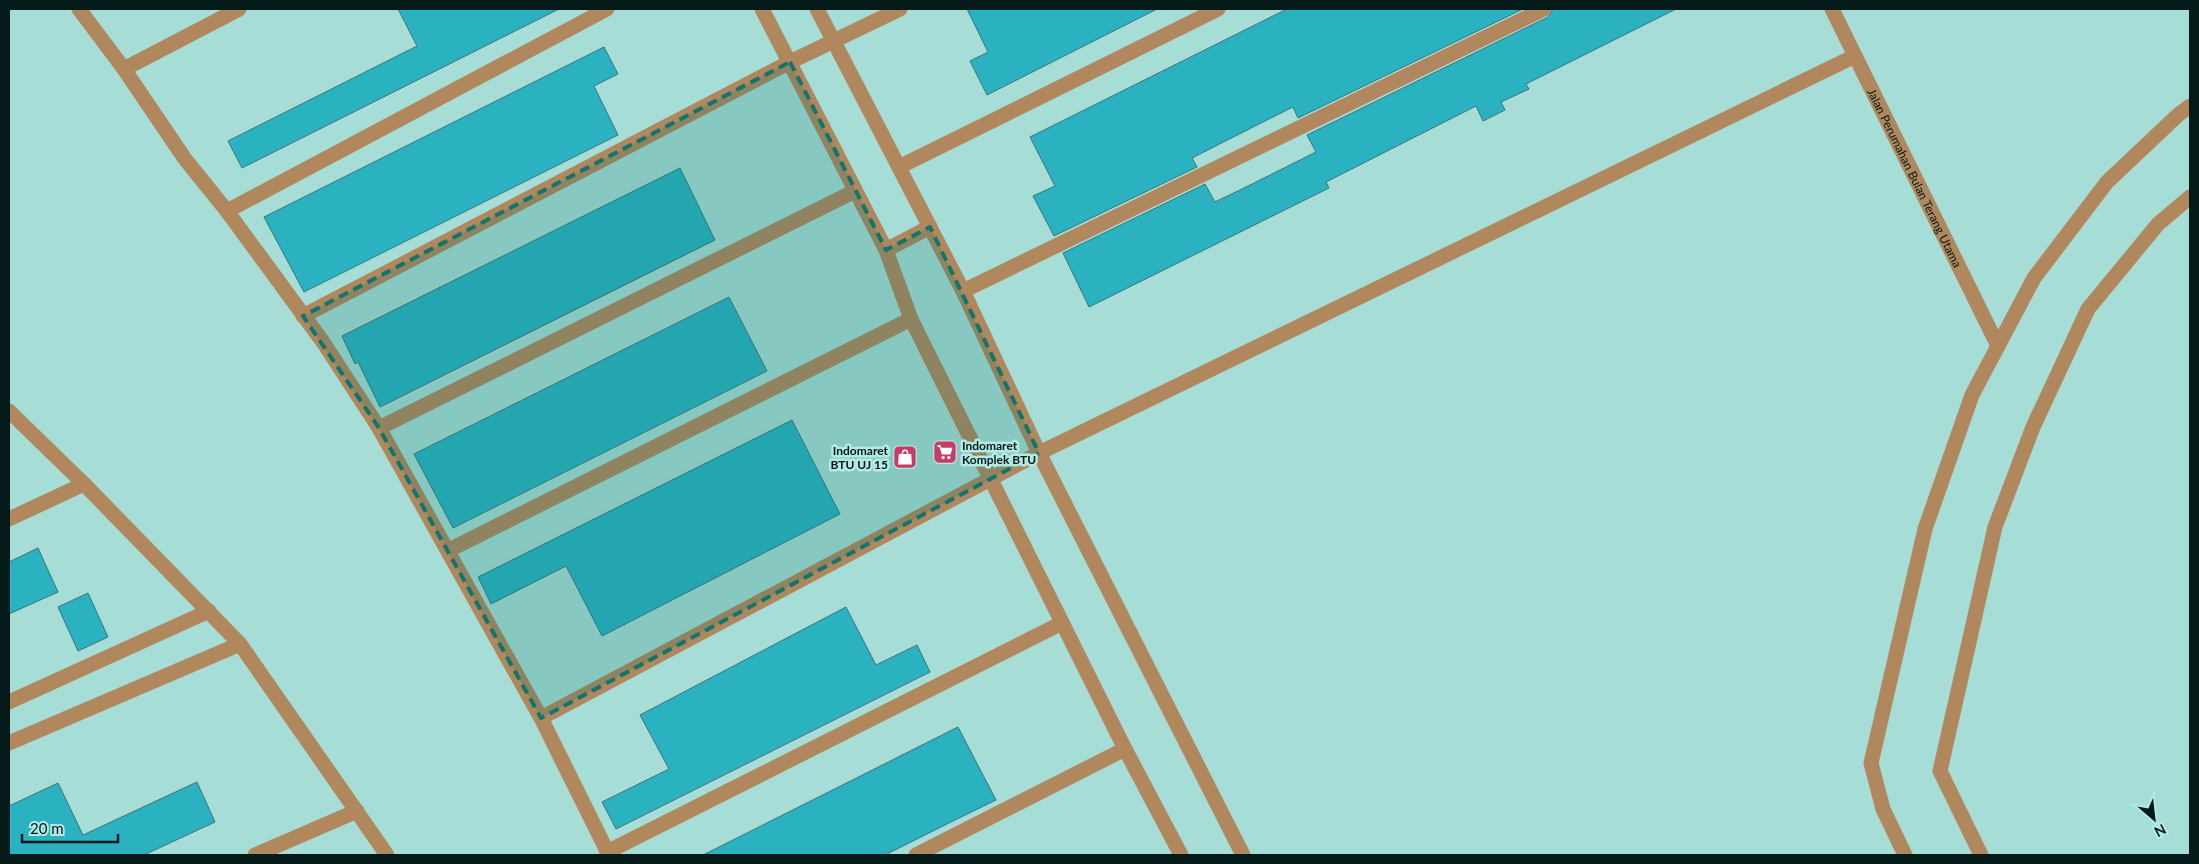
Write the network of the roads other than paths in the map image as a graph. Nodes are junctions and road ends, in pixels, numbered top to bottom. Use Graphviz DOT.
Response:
graph roads {
  1 [pos="80,9"];
  2 [pos="239,9"];
  3 [pos="607,9"];
  4 [pos="762,9"];
  5 [pos="816,9"];
  6 [pos="900,9"];
  7 [pos="1218,9"];
  8 [pos="1544,9"];
  9 [pos="1832,9"];
  10 [pos="834,42"];
  11 [pos="1855,56"];
  12 [pos="790,62"];
  13 [pos="124,69"];
  14 [pos="2190,106"];
  15 [pos="899,167"];
  16 [pos="855,192"];
  17 [pos="2190,197"];
  18 [pos="227,211"];
  19 [pos="930,227"];
  20 [pos="886,250"];
  21 [pos="963,291"];
  22 [pos="303,316"];
  23 [pos="911,319"];
  24 [pos="1998,346"];
  25 [pos="9,411"];
  26 [pos="379,428"];
  27 [pos="1039,453"];
  28 [pos="990,479"];
  29 [pos="84,484"];
  30 [pos="9,518"];
  31 [pos="448,550"];
  32 [pos="209,611"];
  33 [pos="1062,623"];
  34 [pos="240,644"];
  35 [pos="9,702"];
  36 [pos="541,718"];
  37 [pos="9,743"];
  38 [pos="1125,749"];
  39 [pos="357,811"];
  40 [pos="608,854"];
  41 [pos="256,855"];
  42 [pos="387,855"];
  43 [pos="916,855"];
  44 [pos="1181,855"];
  45 [pos="1243,855"];
  46 [pos="1905,855"];
  47 [pos="1981,855"];
  1 -- 13 [label="street"];
  2 -- 13 [label="street"];
  3 -- 18 [label="street"];
  4 -- 12 [label="street"];
  5 -- 10 [label="street"];
  6 -- 10 [label="street"];
  7 -- 15 [label="street"];
  8 -- 21 [label="street"];
  9 -- 11 [label="street, Jalan Perumahan Bulan Terang Utama"];
  10 -- 12 [label="street"];
  10 -- 15 [label="street"];
  11 -- 24 [label="street, Jalan Perumahan Bulan Terang Utama"];
  11 -- 27 [label="street"];
  12 -- 16 [label="street"];
  12 -- 22 [label="street"];
  13 -- 18 [label="street"];
  14 -- 24 [label="street"];
  15 -- 19 [label="street"];
  16 -- 20 [label="street"];
  16 -- 26 [label="street"];
  17 -- 47 [label="street"];
  18 -- 22 [label="street"];
  19 -- 20 [label="street"];
  19 -- 21 [label="street"];
  20 -- 23 [label="street"];
  21 -- 27 [label="street"];
  22 -- 26 [label="street"];
  23 -- 28 [label="street"];
  23 -- 31 [label="street"];
  24 -- 46 [label="street"];
  25 -- 29 [label="street"];
  26 -- 31 [label="street"];
  27 -- 28 [label="street"];
  27 -- 45 [label="street"];
  28 -- 33 [label="street"];
  28 -- 36 [label="street"];
  29 -- 30 [label="street"];
  29 -- 32 [label="street"];
  31 -- 36 [label="street"];
  32 -- 34 [label="street"];
  32 -- 35 [label="street"];
  33 -- 38 [label="street"];
  33 -- 40 [label="street"];
  34 -- 37 [label="street"];
  34 -- 39 [label="street"];
  36 -- 40 [label="street"];
  38 -- 43 [label="street"];
  38 -- 44 [label="street"];
  39 -- 41 [label="street"];
  39 -- 42 [label="street"];
}
